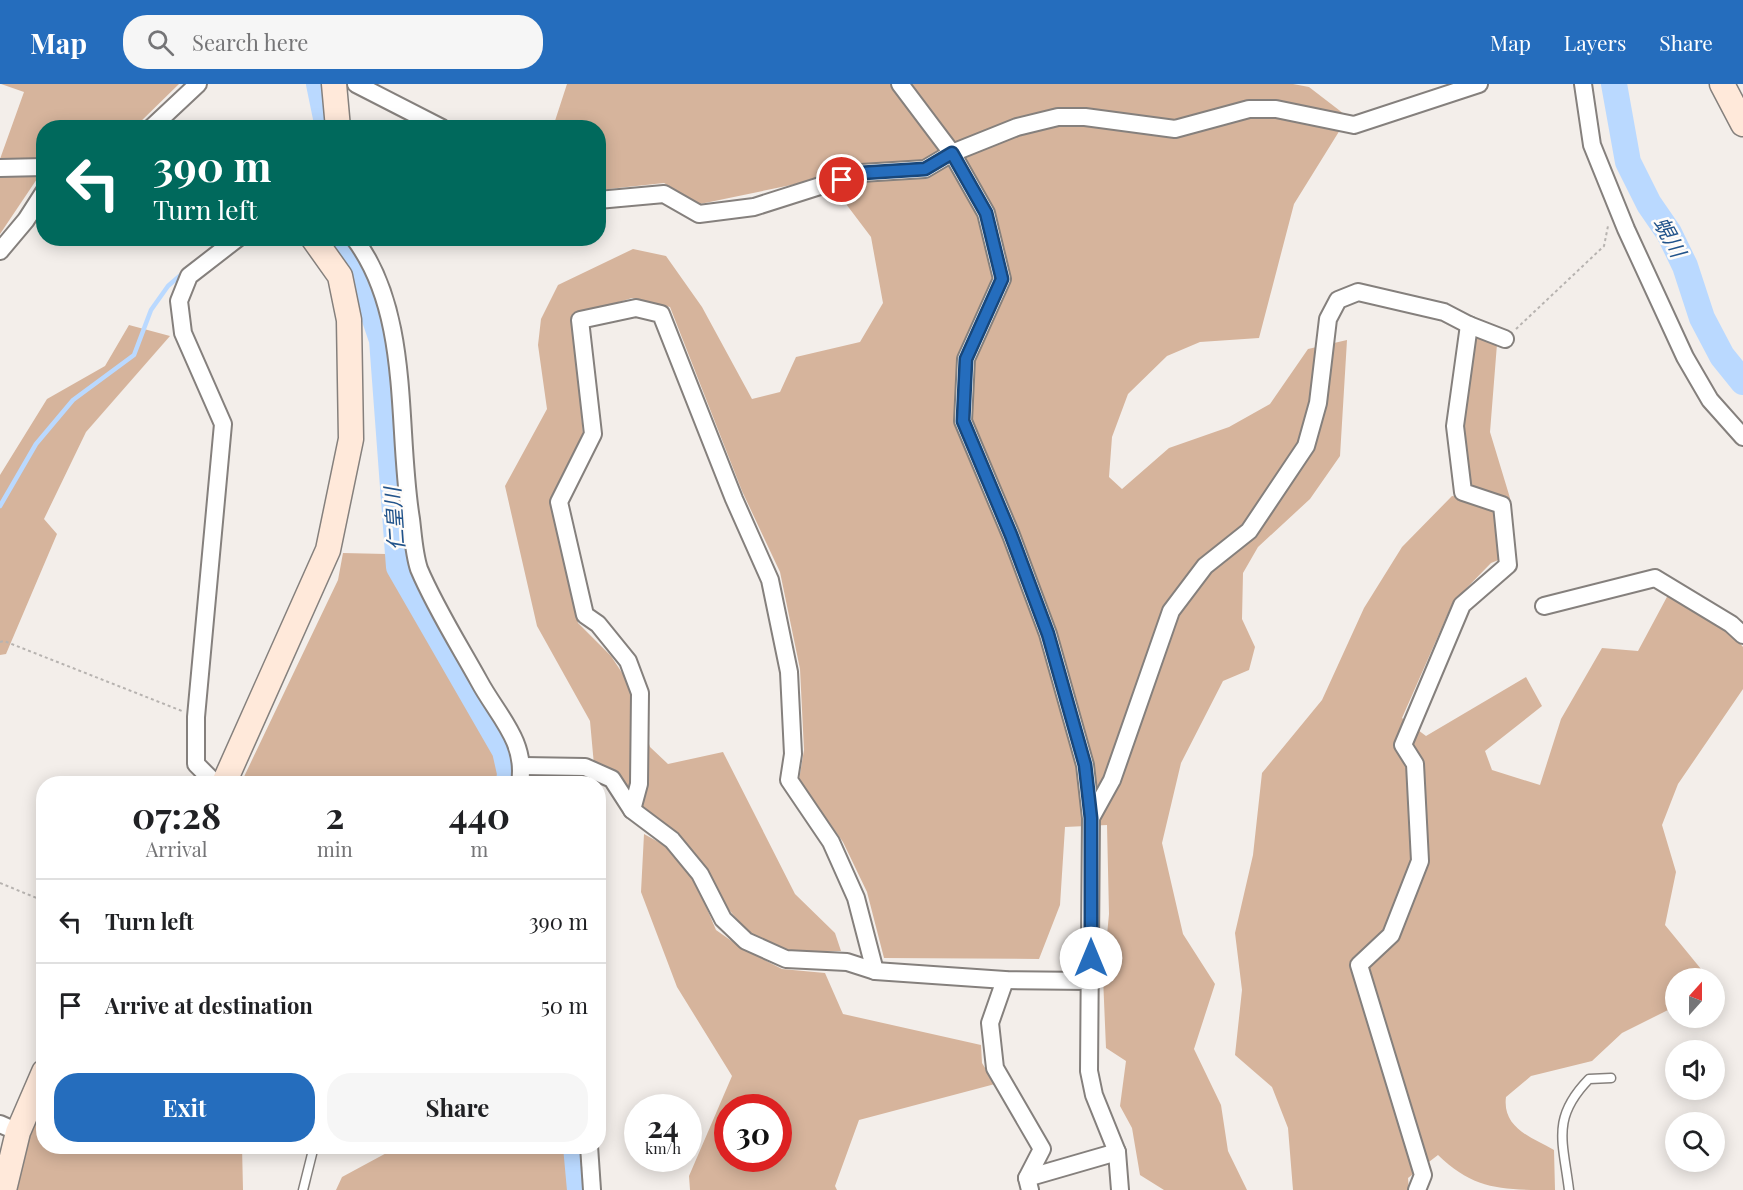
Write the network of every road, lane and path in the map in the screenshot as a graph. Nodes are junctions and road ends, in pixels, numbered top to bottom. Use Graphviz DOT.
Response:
graph roads {
  1 [pos="198,84"];
  2 [pos="334,84"];
  3 [pos="356,84"];
  4 [pos="900,84"];
  5 [pos="1479,84"];
  6 [pos="1583,84"];
  7 [pos="1722,84"];
  8 [pos="160,120"];
  9 [pos="337,120"];
  10 [pos="426,120"];
  11 [pos="1743,124"];
  12 [pos="952,153"];
  13 [pos="36,167"];
  14 [pos="0,168"];
  15 [pos="606,199"];
  16 [pos="36,204"];
  17 [pos="1608,225"];
  18 [pos="228,246"];
  19 [pos="319,246"];
  20 [pos="360,246"];
  21 [pos="0,251"];
  22 [pos="1469,326"];
  23 [pos="1505,339"];
  24 [pos="1743,437"];
  25 [pos="1544,606"];
  26 [pos="1743,635"];
  27 [pos="0,642"];
  28 [pos="196,717"];
  29 [pos="523,766"];
  30 [pos="208,776"];
  31 [pos="227,776"];
  32 [pos="521,776"];
  33 [pos="605,776"];
  34 [pos="606,776"];
  35 [pos="632,810"];
  36 [pos="1091,818"];
  37 [pos="0,883"];
  38 [pos="36,898"];
  39 [pos="875,971"];
  40 [pos="1005,980"];
  41 [pos="1091,981"];
  42 [pos="1611,1078"];
  43 [pos="36,1085"];
  44 [pos="9,1128"];
  45 [pos="1117,1152"];
  46 [pos="312,1154"];
  47 [pos="589,1154"];
  48 [pos="1028,1184"];
  49 [pos="4,1190"];
  50 [pos="303,1190"];
  51 [pos="592,1190"];
  52 [pos="1120,1190"];
  53 [pos="1417,1190"];
  54 [pos="1569,1190"];
  1 -- 8 [label="street"];
  2 -- 9 [label="street"];
  3 -- 10 [label="street"];
  4 -- 12 [label="street"];
  5 -- 12 [label="street"];
  6 -- 24 [label="street"];
  7 -- 11 [label="street"];
  12 -- 15 [label="street"];
  12 -- 36 [label="street"];
  13 -- 14 [label="street"];
  16 -- 21 [label="street"];
  17 -- 23 [label="path"];
  18 -- 28 [label="street"];
  19 -- 31 [label="street"];
  20 -- 29 [label="street"];
  22 -- 23 [label="street"];
  22 -- 36 [label="street"];
  22 -- 53 [label="street"];
  25 -- 26 [label="street"];
  27 -- 28 [label="path"];
  28 -- 30 [label="street"];
  29 -- 32 [label="street"];
  29 -- 33 [label="street"];
  34 -- 35 [label="street"];
  35 -- 39 [label="street"];
  35 -- 39 [label="street"];
  36 -- 41 [label="street"];
  37 -- 38 [label="path"];
  39 -- 40 [label="street"];
  40 -- 41 [label="street"];
  40 -- 48 [label="street"];
  41 -- 45 [label="street"];
  42 -- 54 [label="lane"];
  43 -- 44 [label="street"];
  44 -- 49 [label="street"];
  45 -- 48 [label="street"];
  45 -- 52 [label="street"];
  46 -- 50 [label="lane"];
  47 -- 51 [label="street"];
}
